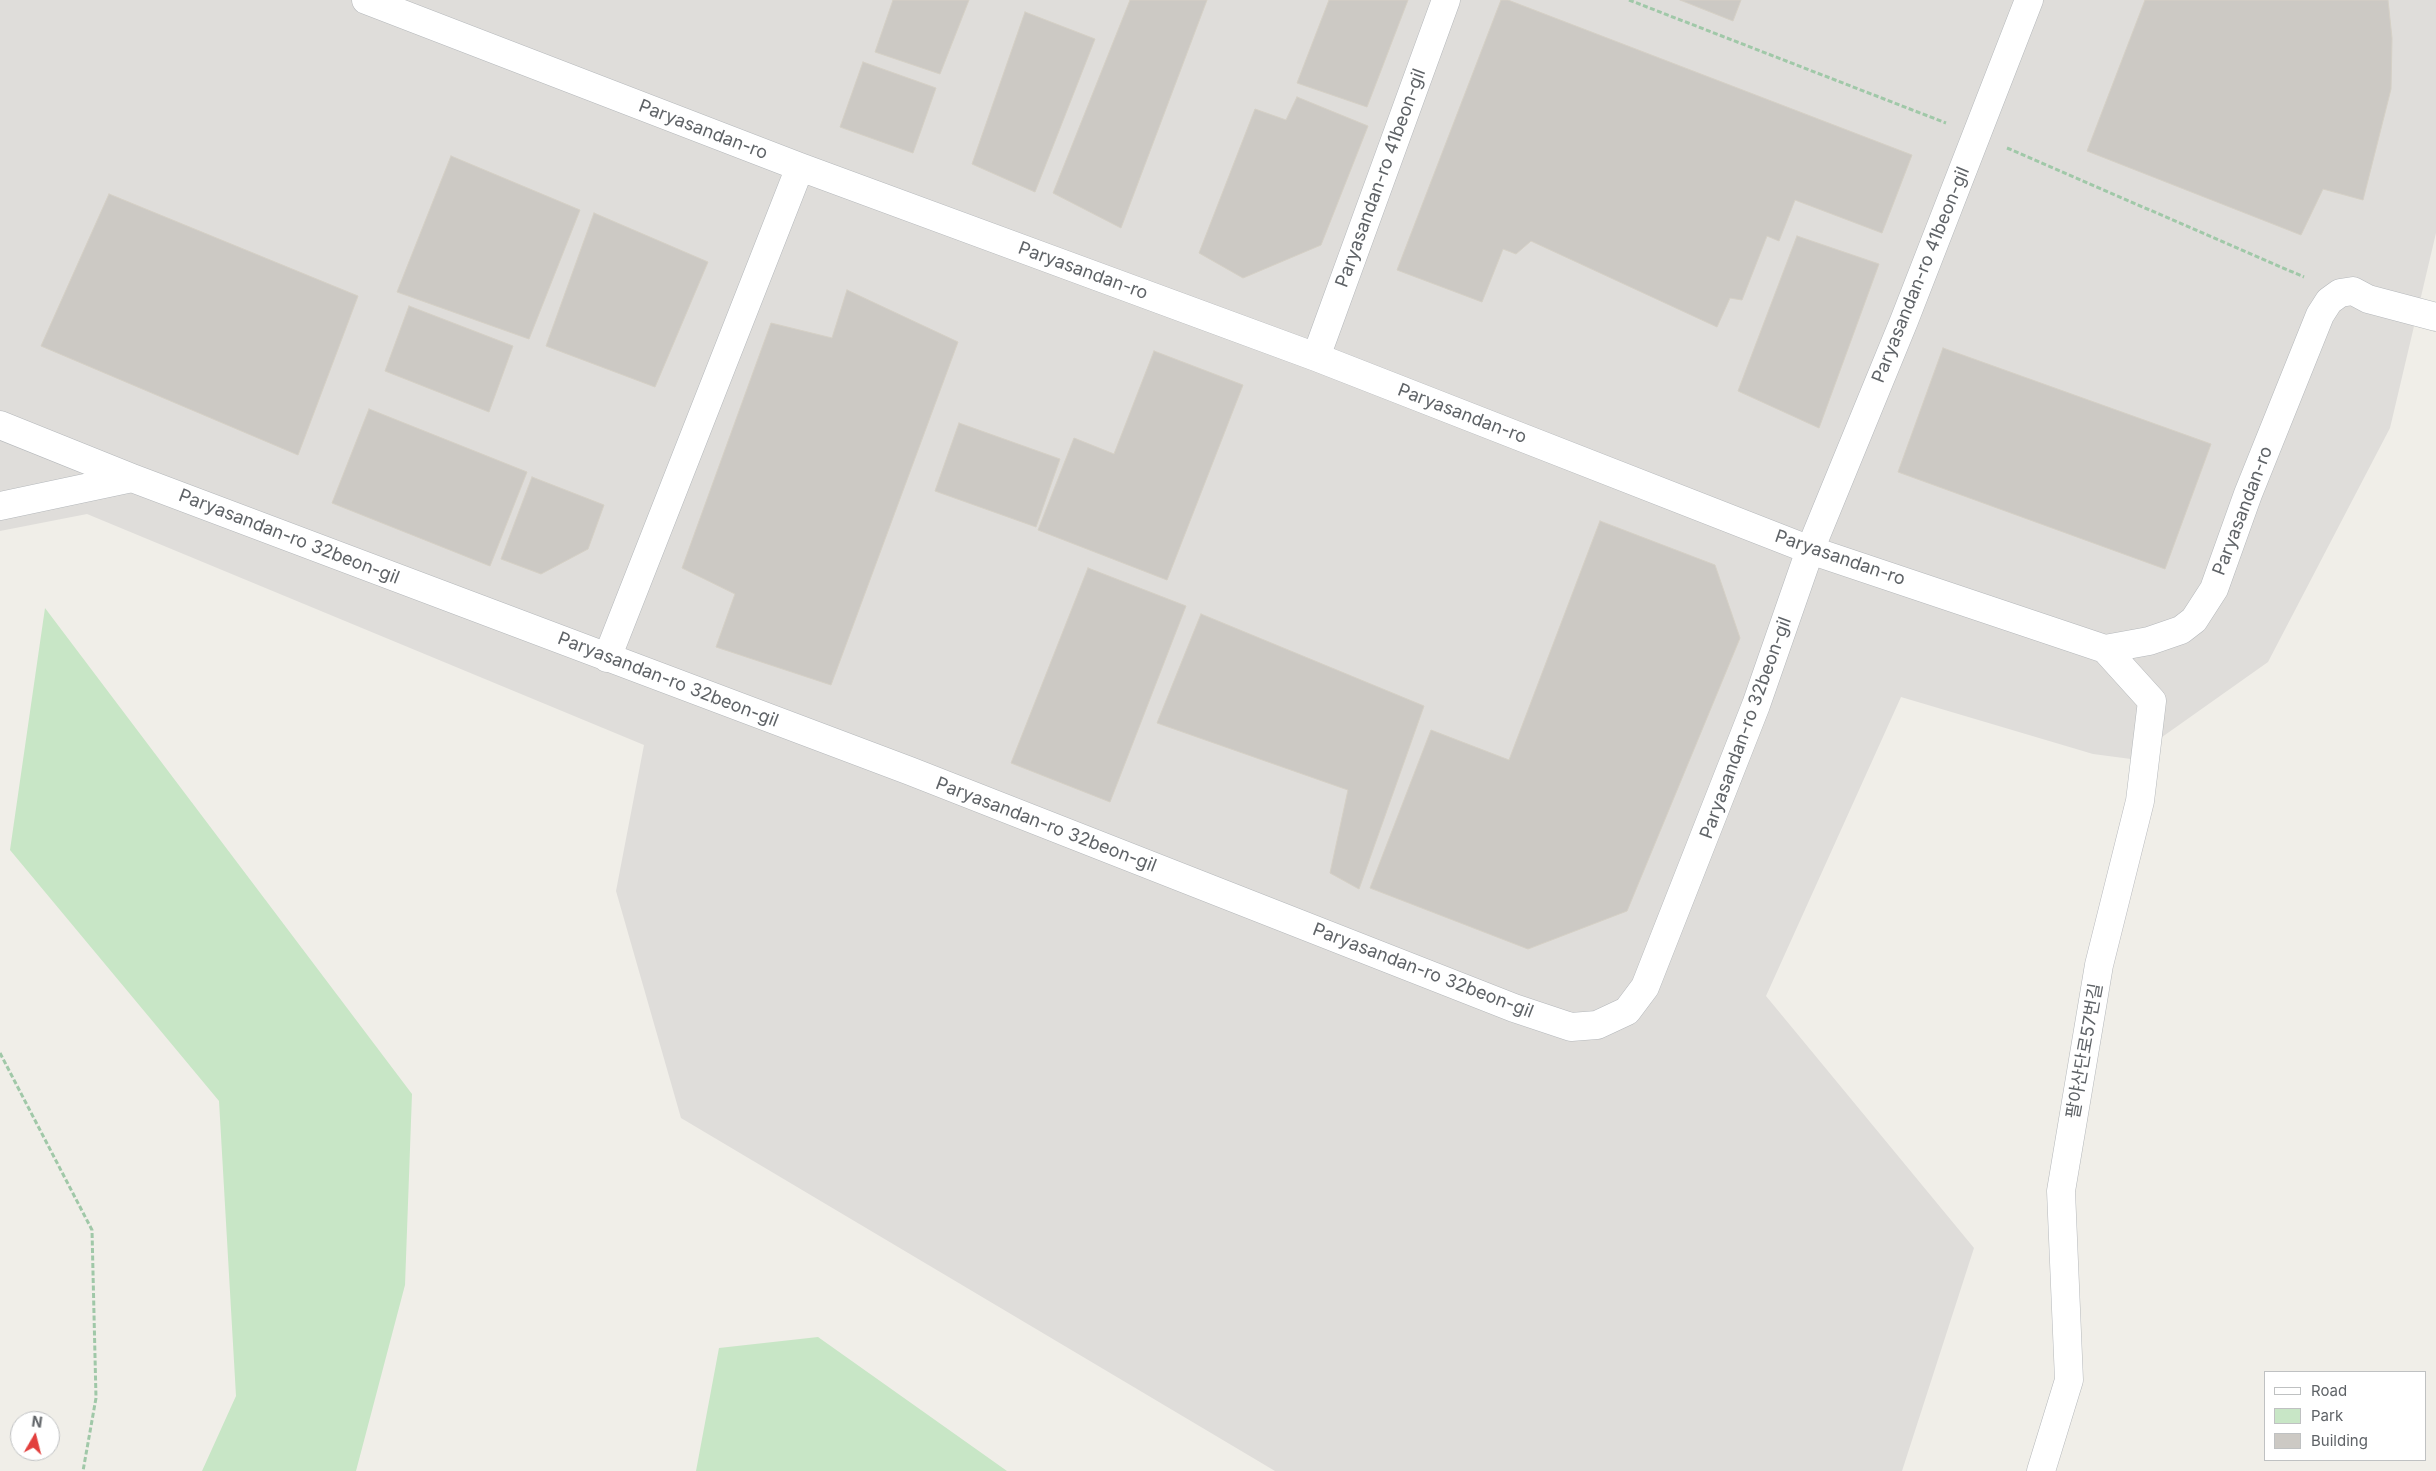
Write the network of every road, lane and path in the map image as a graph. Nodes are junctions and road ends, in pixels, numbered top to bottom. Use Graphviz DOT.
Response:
graph roads {
  1 [pos="366,0"];
  2 [pos="1446,0"];
  3 [pos="2029,0"];
  4 [pos="800,167"];
  5 [pos="2436,318"];
  6 [pos="1316,357"];
  7 [pos="0,426"];
  8 [pos="132,478"];
  9 [pos="0,506"];
  10 [pos="1810,550"];
  11 [pos="2105,649"];
  12 [pos="607,658"];
  13 [pos="0,1053"];
  14 [pos="83,1471"];
  15 [pos="2041,1471"];
  1 -- 4 [label="street, Paryasandan-ro"];
  2 -- 6 [label="street, Paryasandan-ro 41beon-gil"];
  3 -- 10 [label="street, Paryasandan-ro 41beon-gil"];
  4 -- 6 [label="street, Paryasandan-ro"];
  4 -- 12 [label="street"];
  5 -- 11 [label="street, Paryasandan-ro"];
  6 -- 10 [label="street, Paryasandan-ro"];
  7 -- 8 [label="street, Paryasandan-ro 32beon-gil"];
  8 -- 9 [label="street"];
  8 -- 12 [label="street, Paryasandan-ro 32beon-gil"];
  10 -- 11 [label="street, Paryasandan-ro"];
  10 -- 12 [label="street, Paryasandan-ro 32beon-gil"];
  11 -- 15 [label="street, 팔야산단로57번길"];
  13 -- 14 [label="path"];
}
